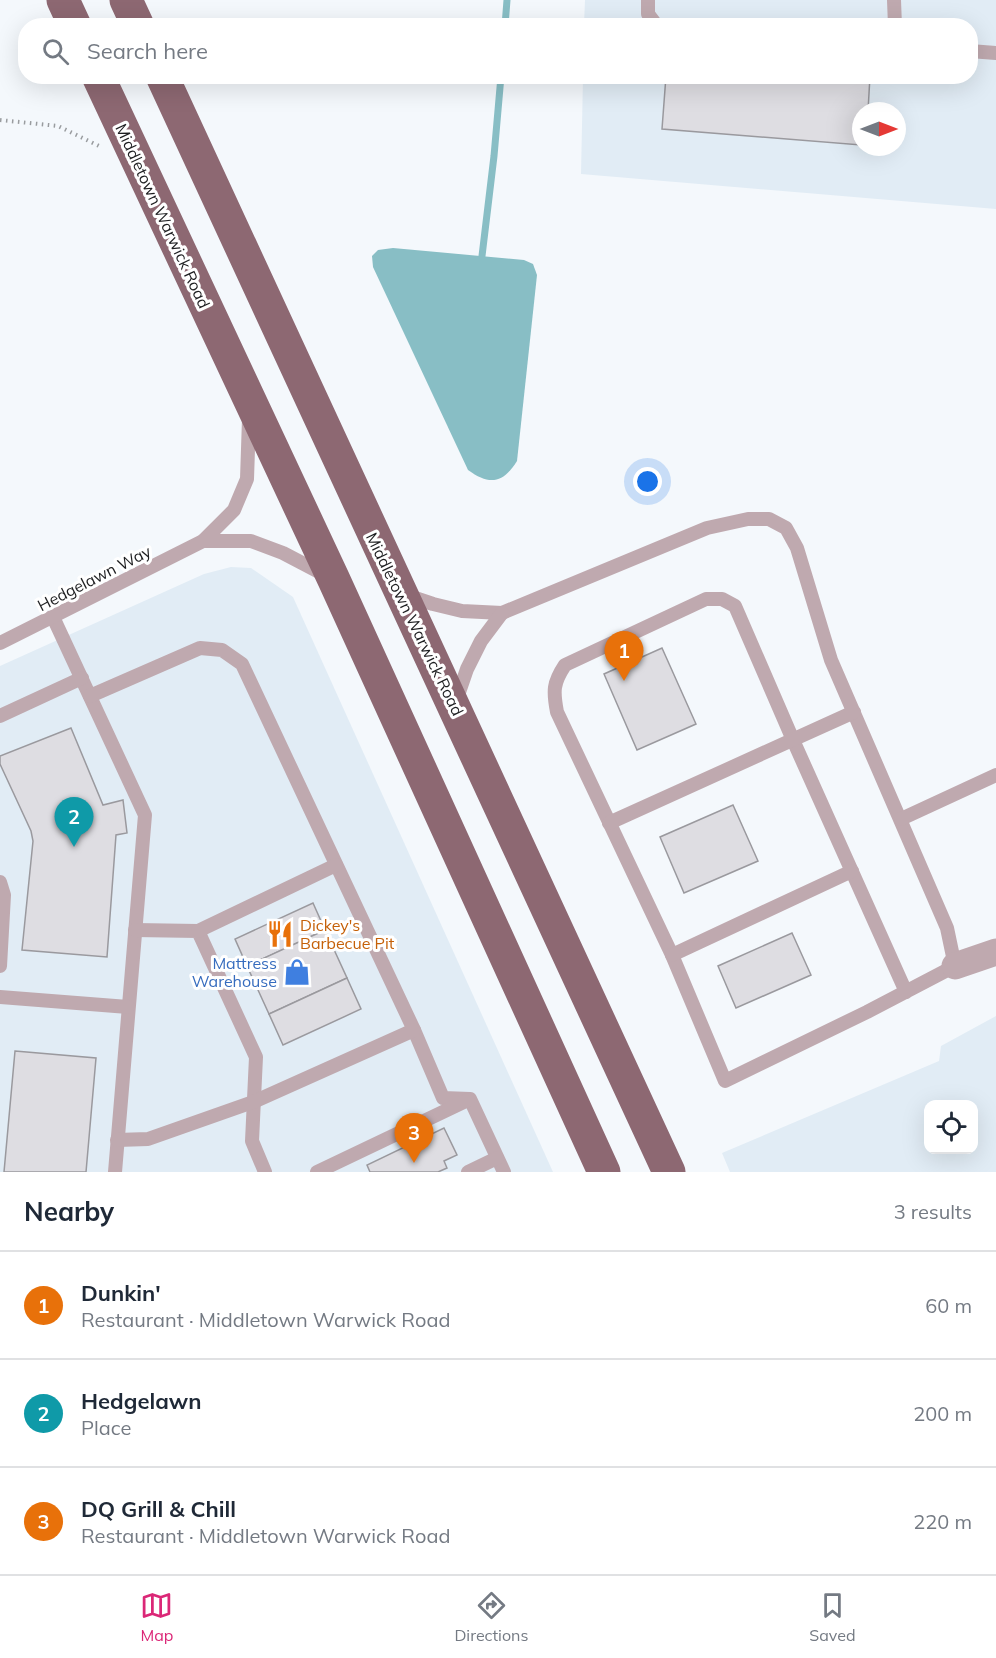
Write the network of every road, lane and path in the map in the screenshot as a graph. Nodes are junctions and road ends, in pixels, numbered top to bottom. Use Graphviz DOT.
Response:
graph roads {
  1 [pos="63,0"];
  2 [pos="126,0"];
  3 [pos="648,0"];
  4 [pos="894,0"];
  5 [pos="71,18"];
  6 [pos="134,18"];
  7 [pos="651,18"];
  8 [pos="895,18"];
  9 [pos="978,52"];
  10 [pos="996,53"];
  11 [pos="102,84"];
  12 [pos="166,84"];
  13 [pos="0,120"];
  14 [pos="106,150"];
  15 [pos="249,402"];
  16 [pos="202,542"];
  17 [pos="334,580"];
  18 [pos="399,592"];
  19 [pos="502,613"];
  20 [pos="53,617"];
  21 [pos="0,643"];
  22 [pos="82,678"];
  23 [pos="90,696"];
  24 [pos="455,706"];
  25 [pos="854,712"];
  26 [pos="0,716"];
  27 [pos="793,740"];
  28 [pos="996,775"];
  29 [pos="901,819"];
  30 [pos="609,823"];
  31 [pos="336,866"];
  32 [pos="852,871"];
  33 [pos="0,882"];
  34 [pos="135,930"];
  35 [pos="198,931"];
  36 [pos="996,952"];
  37 [pos="672,955"];
  38 [pos="0,966"];
  39 [pos="955,966"];
  40 [pos="906,992"];
  41 [pos="0,997"];
  42 [pos="128,1007"];
  43 [pos="414,1030"];
  44 [pos="470,1099"];
  45 [pos="254,1102"];
  46 [pos="117,1140"];
  47 [pos="497,1158"];
  48 [pos="115,1172"];
  49 [pos="265,1172"];
  50 [pos="317,1172"];
  51 [pos="468,1172"];
  52 [pos="504,1172"];
  53 [pos="604,1172"];
  54 [pos="669,1172"];
  1 -- 5 [label="main road"];
  2 -- 6 [label="main road"];
  3 -- 7 [label="lane"];
  4 -- 8 [label="lane"];
  9 -- 10 [label="lane"];
  11 -- 15 [label="main road, Middletown Warwick Road"];
  12 -- 18 [label="main road, Middletown Warwick Road"];
  13 -- 14 [label="path"];
  15 -- 16 [label="lane"];
  15 -- 17 [label="main road, Middletown Warwick Road"];
  16 -- 17 [label="lane"];
  16 -- 20 [label="lane, Hedgelawn Way"];
  17 -- 53 [label="main road, Middletown Warwick Road"];
  18 -- 19 [label="lane"];
  18 -- 24 [label="main road, Middletown Warwick Road"];
  19 -- 24 [label="lane"];
  19 -- 25 [label="lane"];
  20 -- 21 [label="lane, Hedgelawn Way"];
  20 -- 22 [label="lane"];
  22 -- 23 [label="lane"];
  22 -- 26 [label="lane"];
  23 -- 31 [label="lane"];
  23 -- 34 [label="lane"];
  24 -- 54 [label="main road, Middletown Warwick Road"];
  25 -- 27 [label="lane"];
  25 -- 29 [label="lane"];
  27 -- 30 [label="lane"];
  27 -- 30 [label="lane"];
  27 -- 32 [label="lane"];
  28 -- 29 [label="lane"];
  29 -- 39 [label="lane"];
  30 -- 37 [label="lane"];
  31 -- 35 [label="lane"];
  31 -- 43 [label="lane"];
  32 -- 37 [label="lane"];
  32 -- 40 [label="lane"];
  33 -- 38 [label="lane"];
  34 -- 35 [label="lane"];
  34 -- 42 [label="lane"];
  35 -- 45 [label="lane"];
  36 -- 39 [label="street"];
  37 -- 40 [label="lane"];
  39 -- 40 [label="lane"];
  41 -- 42 [label="lane"];
  42 -- 46 [label="lane"];
  43 -- 44 [label="lane"];
  43 -- 45 [label="lane"];
  44 -- 47 [label="lane"];
  44 -- 50 [label="lane"];
  45 -- 46 [label="lane"];
  45 -- 49 [label="lane"];
  46 -- 48 [label="lane"];
  47 -- 51 [label="lane"];
  47 -- 52 [label="lane"];
}
